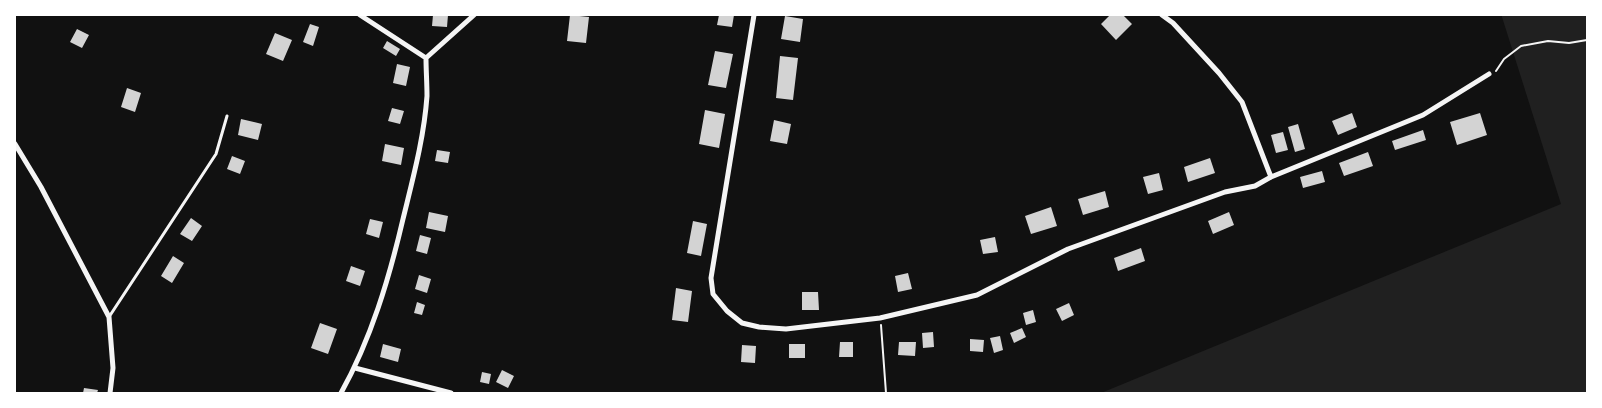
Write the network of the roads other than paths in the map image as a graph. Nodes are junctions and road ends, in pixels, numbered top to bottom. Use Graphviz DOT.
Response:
graph roads {
  1 [pos="360,15"];
  2 [pos="474,15"];
  3 [pos="754,15"];
  4 [pos="1162,15"];
  5 [pos="426,58"];
  6 [pos="1490,74"];
  7 [pos="226,116"];
  8 [pos="15,144"];
  9 [pos="1271,177"];
  10 [pos="109,317"];
  11 [pos="355,368"];
  12 [pos="110,393"];
  13 [pos="341,393"];
  14 [pos="451,393"];
  1 -- 5 [label="street"];
  2 -- 5 [label="street"];
  3 -- 9 [label="street"];
  4 -- 9 [label="street"];
  5 -- 11 [label="street"];
  6 -- 9 [label="street"];
  7 -- 10 [label="lane"];
  8 -- 10 [label="street"];
  10 -- 12 [label="street"];
  11 -- 13 [label="street"];
  11 -- 14 [label="street"];
}
